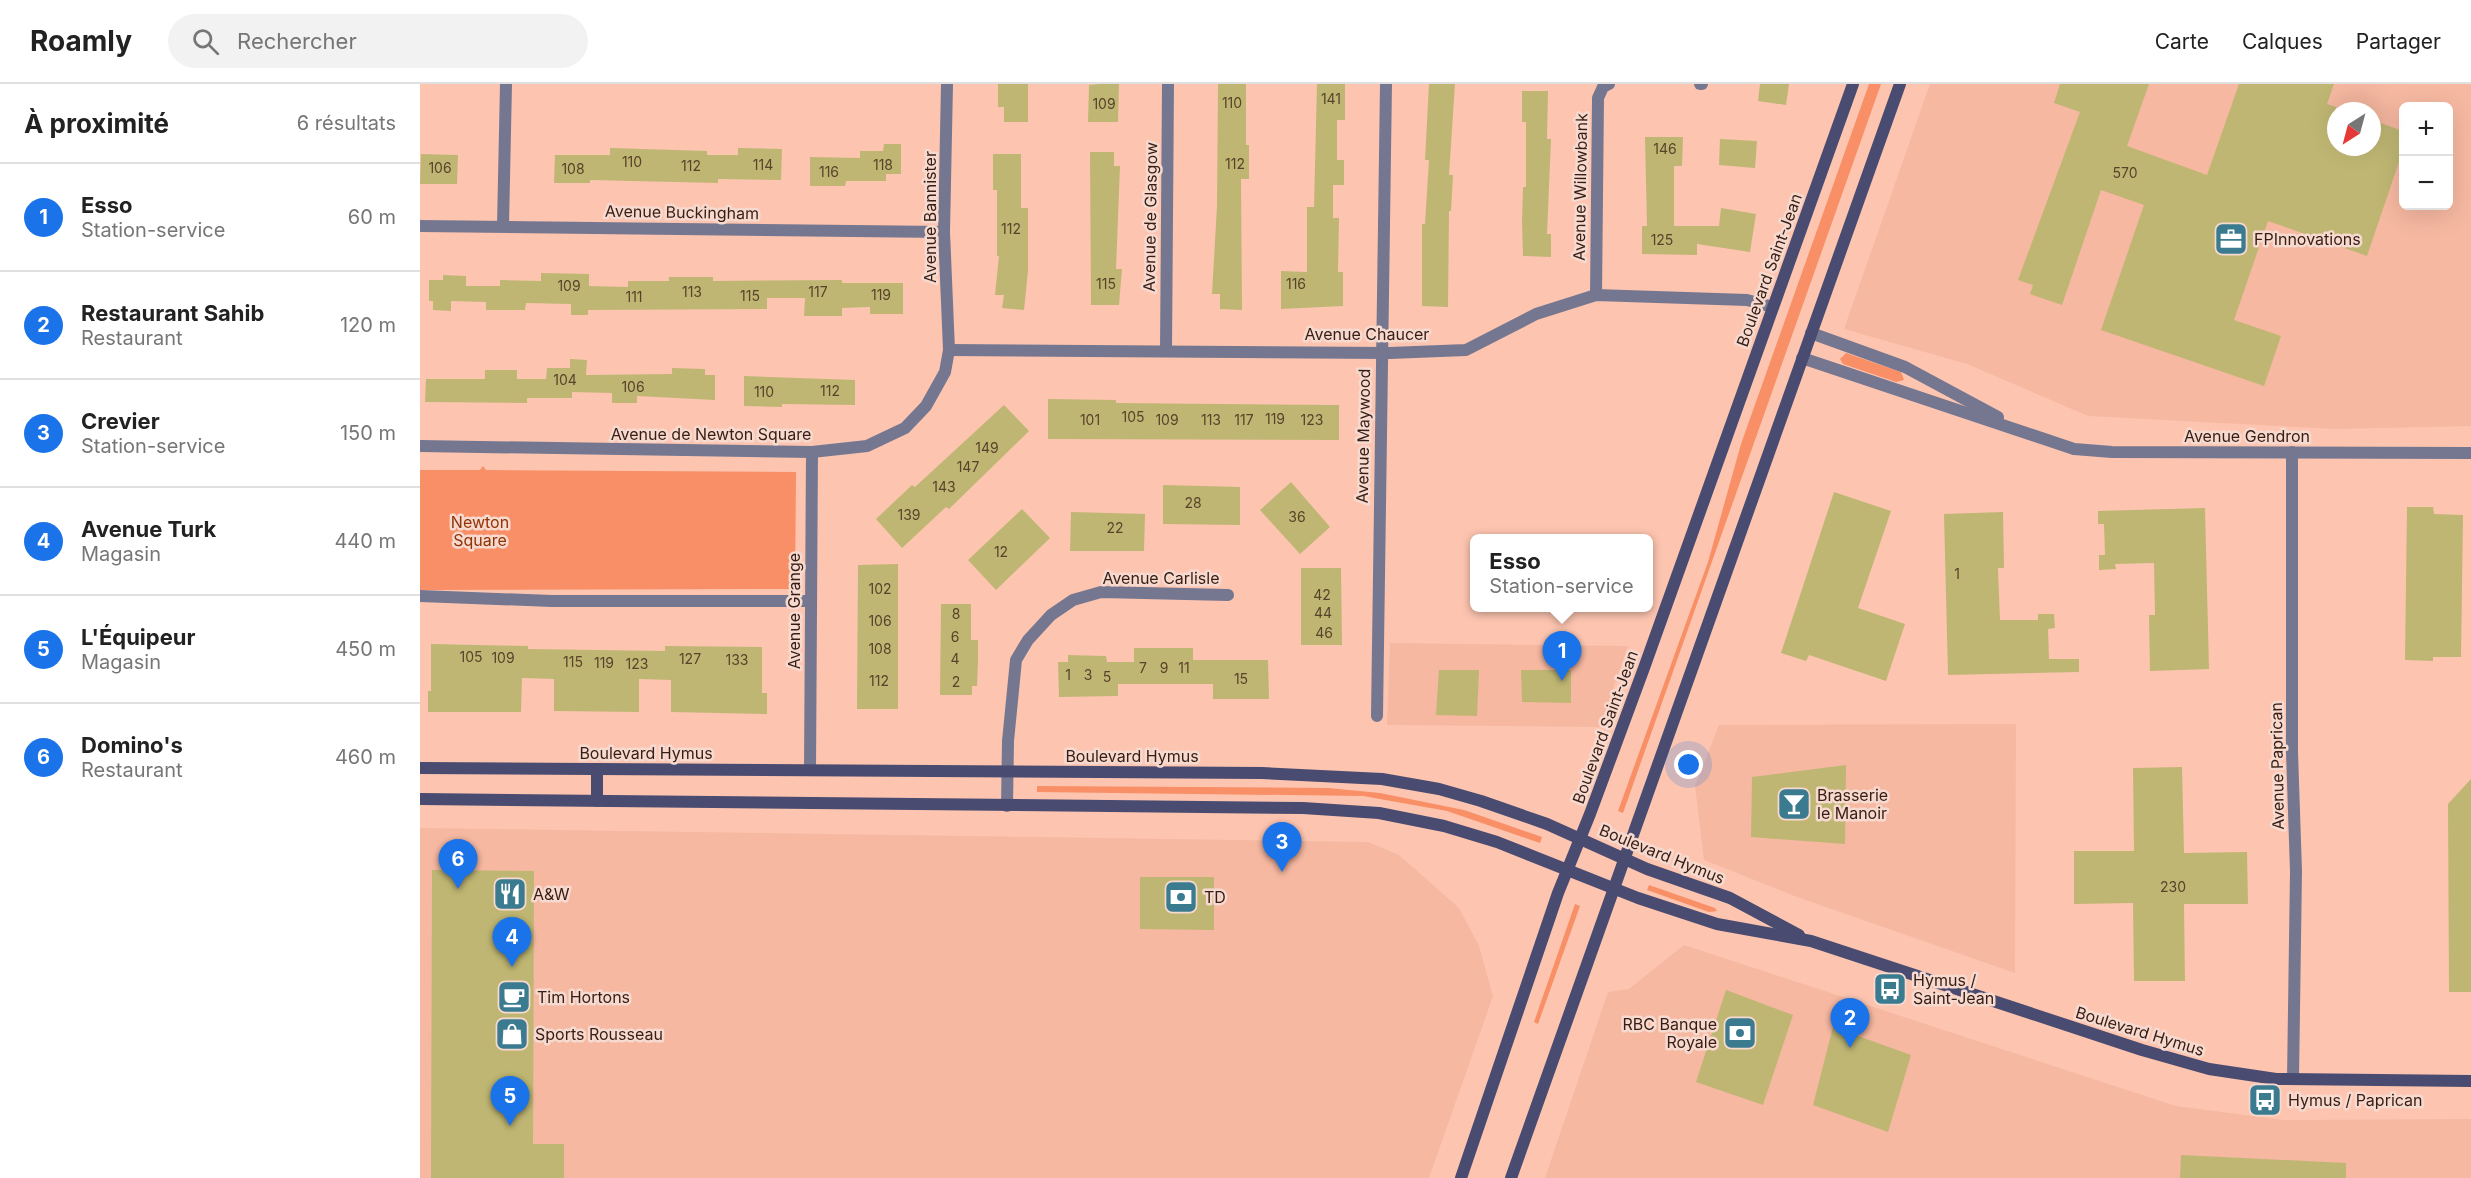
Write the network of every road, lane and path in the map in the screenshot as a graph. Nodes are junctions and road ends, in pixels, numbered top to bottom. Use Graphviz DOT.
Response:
graph roads {
  1 [pos="506,84"];
  2 [pos="947,84"];
  3 [pos="1168,84"];
  4 [pos="1386,84"];
  5 [pos="1609,84"];
  6 [pos="1852,84"];
  7 [pos="1900,84"];
  8 [pos="420,226"];
  9 [pos="503,226"];
  10 [pos="944,232"];
  11 [pos="1596,295"];
  12 [pos="1773,307"];
  13 [pos="1811,333"];
  14 [pos="949,350"];
  15 [pos="1166,350"];
  16 [pos="1380,351"];
  17 [pos="1802,358"];
  18 [pos="2025,432"];
  19 [pos="420,446"];
  20 [pos="812,452"];
  21 [pos="2292,452"];
  22 [pos="2471,453"];
  23 [pos="1228,595"];
  24 [pos="420,596"];
  25 [pos="811,601"];
  26 [pos="1377,716"];
  27 [pos="420,768"];
  28 [pos="597,769"];
  29 [pos="810,770"];
  30 [pos="1008,772"];
  31 [pos="420,800"];
  32 [pos="597,801"];
  33 [pos="1007,806"];
  34 [pos="1580,839"];
  35 [pos="1623,858"];
  36 [pos="1568,870"];
  37 [pos="1612,888"];
  38 [pos="1811,941"];
  39 [pos="2293,1080"];
  40 [pos="2471,1081"];
  41 [pos="1461,1178"];
  42 [pos="1511,1178"];
  1 -- 9 [label="street"];
  2 -- 10 [label="street, Avenue Bannister"];
  3 -- 15 [label="street, Avenue de Glasgow"];
  4 -- 16 [label="street, Avenue Maywood"];
  5 -- 11 [label="street, Avenue Willowbank"];
  6 -- 12 [label="street, Boulevard Saint-Jean"];
  7 -- 13 [label="street"];
  8 -- 9 [label="street, Avenue Buckingham"];
  9 -- 10 [label="street, Avenue Buckingham"];
  10 -- 14 [label="street, Avenue Bannister"];
  11 -- 12 [label="street, Avenue Chaucer"];
  11 -- 16 [label="street, Avenue Chaucer"];
  12 -- 34 [label="street, Boulevard Saint-Jean"];
  13 -- 17 [label="street"];
  13 -- 18 [label="street, Avenue Gendron"];
  14 -- 15 [label="street, Avenue Chaucer"];
  14 -- 20 [label="street, Avenue de Newton Square"];
  15 -- 16 [label="street, Avenue Chaucer"];
  16 -- 26 [label="street, Avenue Maywood"];
  17 -- 18 [label="street, Avenue Gendron"];
  17 -- 35 [label="street"];
  18 -- 21 [label="street, Avenue Gendron"];
  19 -- 20 [label="street, Avenue de Newton Square"];
  20 -- 25 [label="street, Avenue Grange"];
  21 -- 22 [label="street, Avenue Gendron"];
  21 -- 39 [label="street, Avenue Paprican"];
  23 -- 30 [label="street, Avenue Carlisle"];
  24 -- 25 [label="street"];
  25 -- 29 [label="street, Avenue Grange"];
  27 -- 28 [label="street, Boulevard Hymus"];
  28 -- 29 [label="street, Boulevard Hymus"];
  28 -- 32 [label="street"];
  29 -- 30 [label="street, Boulevard Hymus"];
  30 -- 33 [label="street, Avenue Carlisle"];
  30 -- 34 [label="street, Boulevard Hymus"];
  31 -- 32 [label="street, Boulevard Hymus"];
  32 -- 33 [label="street, Boulevard Hymus"];
  33 -- 36 [label="street, Boulevard Hymus"];
  34 -- 35 [label="street, Boulevard Hymus"];
  34 -- 36 [label="street, Boulevard Saint-Jean"];
  35 -- 37 [label="street"];
  35 -- 38 [label="street, Boulevard Hymus"];
  36 -- 37 [label="street, Boulevard Hymus"];
  36 -- 41 [label="street, Boulevard Saint-Jean"];
  37 -- 38 [label="street, Boulevard Hymus"];
  37 -- 42 [label="street"];
  38 -- 39 [label="street, Boulevard Hymus"];
  39 -- 40 [label="street, Boulevard Hymus"];
}
